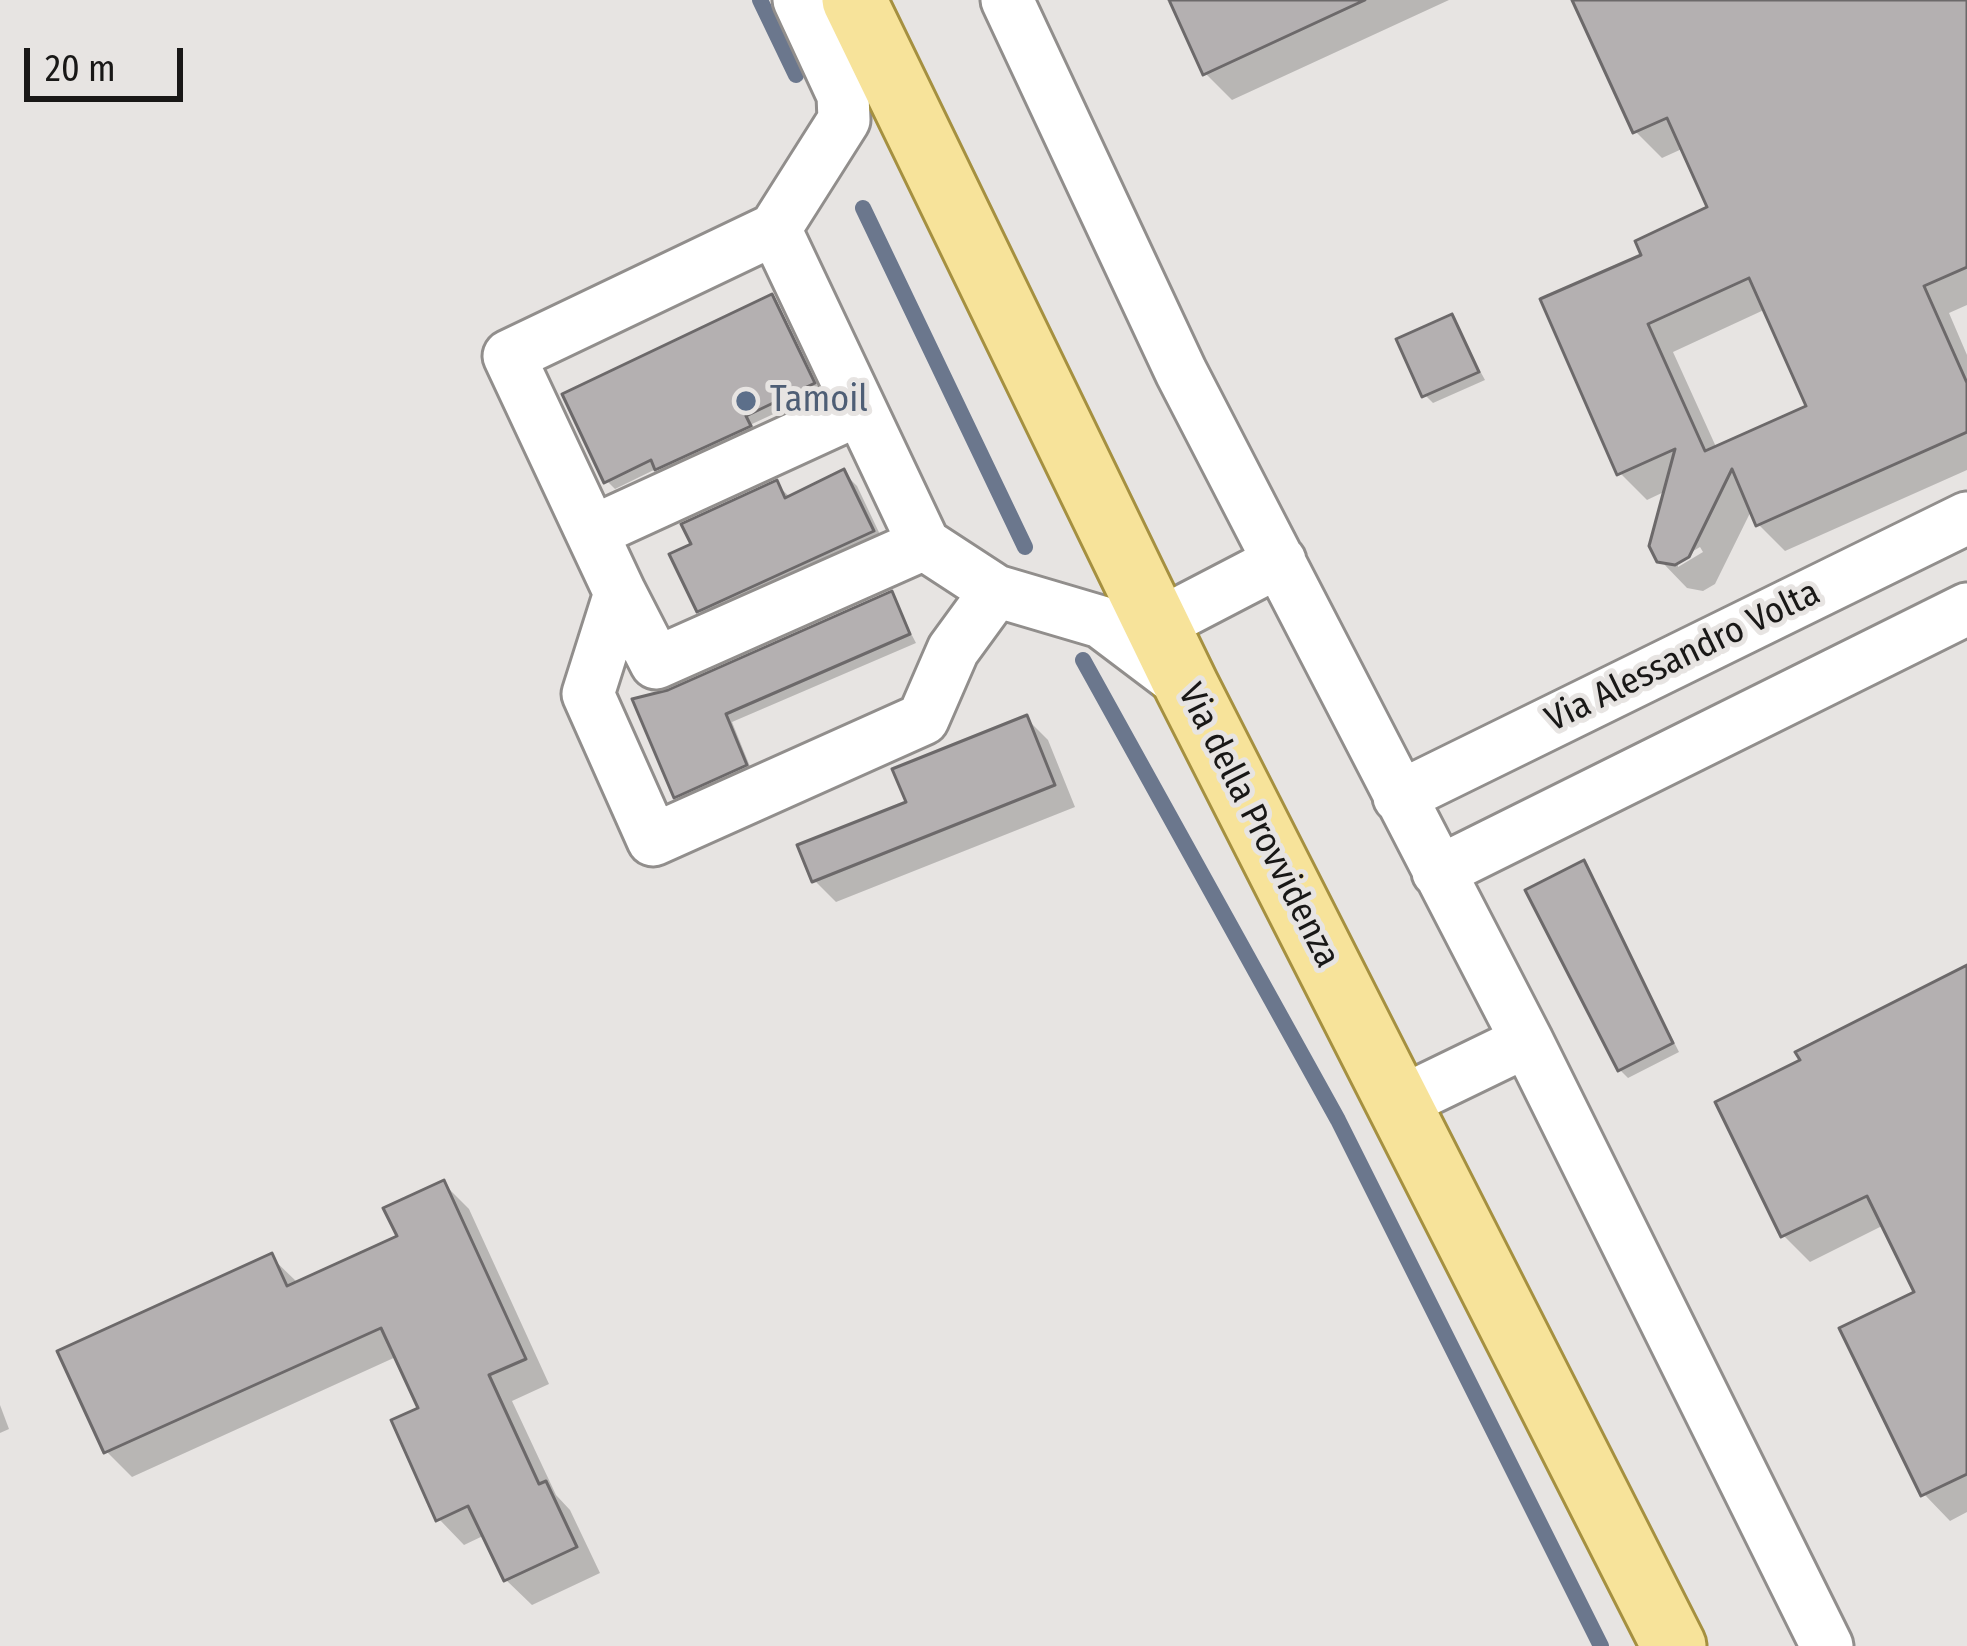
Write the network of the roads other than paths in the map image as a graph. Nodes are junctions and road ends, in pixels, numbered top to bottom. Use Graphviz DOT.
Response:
graph roads {
  1 [pos="800,0"];
  2 [pos="854,0"];
  3 [pos="1007,0"];
  4 [pos="776,229"];
  5 [pos="860,409"];
  6 [pos="1967,518"];
  7 [pos="594,531"];
  8 [pos="924,544"];
  9 [pos="1280,561"];
  10 [pos="996,592"];
  11 [pos="620,593"];
  12 [pos="1967,609"];
  13 [pos="1157,625"];
  14 [pos="1187,687"];
  15 [pos="1399,797"];
  16 [pos="1438,872"];
  17 [pos="1527,1041"];
  18 [pos="1397,1104"];
  19 [pos="1674,1646"];
  20 [pos="1827,1646"];
  1 -- 4 [label="street"];
  2 -- 13 [label="main road, Via della Provvidenza"];
  3 -- 9 [label="street"];
  4 -- 5 [label="street"];
  4 -- 7 [label="street"];
  5 -- 7 [label="street"];
  5 -- 8 [label="street"];
  6 -- 15 [label="street, Via Alessandro Volta"];
  7 -- 11 [label="street"];
  8 -- 10 [label="street"];
  8 -- 11 [label="street"];
  9 -- 13 [label="street"];
  9 -- 15 [label="street"];
  10 -- 11 [label="street"];
  10 -- 14 [label="street"];
  12 -- 16 [label="street"];
  13 -- 14 [label="main road, Via della Provvidenza"];
  14 -- 18 [label="main road, Via della Provvidenza"];
  15 -- 16 [label="street"];
  16 -- 17 [label="street"];
  17 -- 18 [label="street"];
  17 -- 20 [label="street"];
  18 -- 19 [label="main road, Via della Provvidenza"];
}
